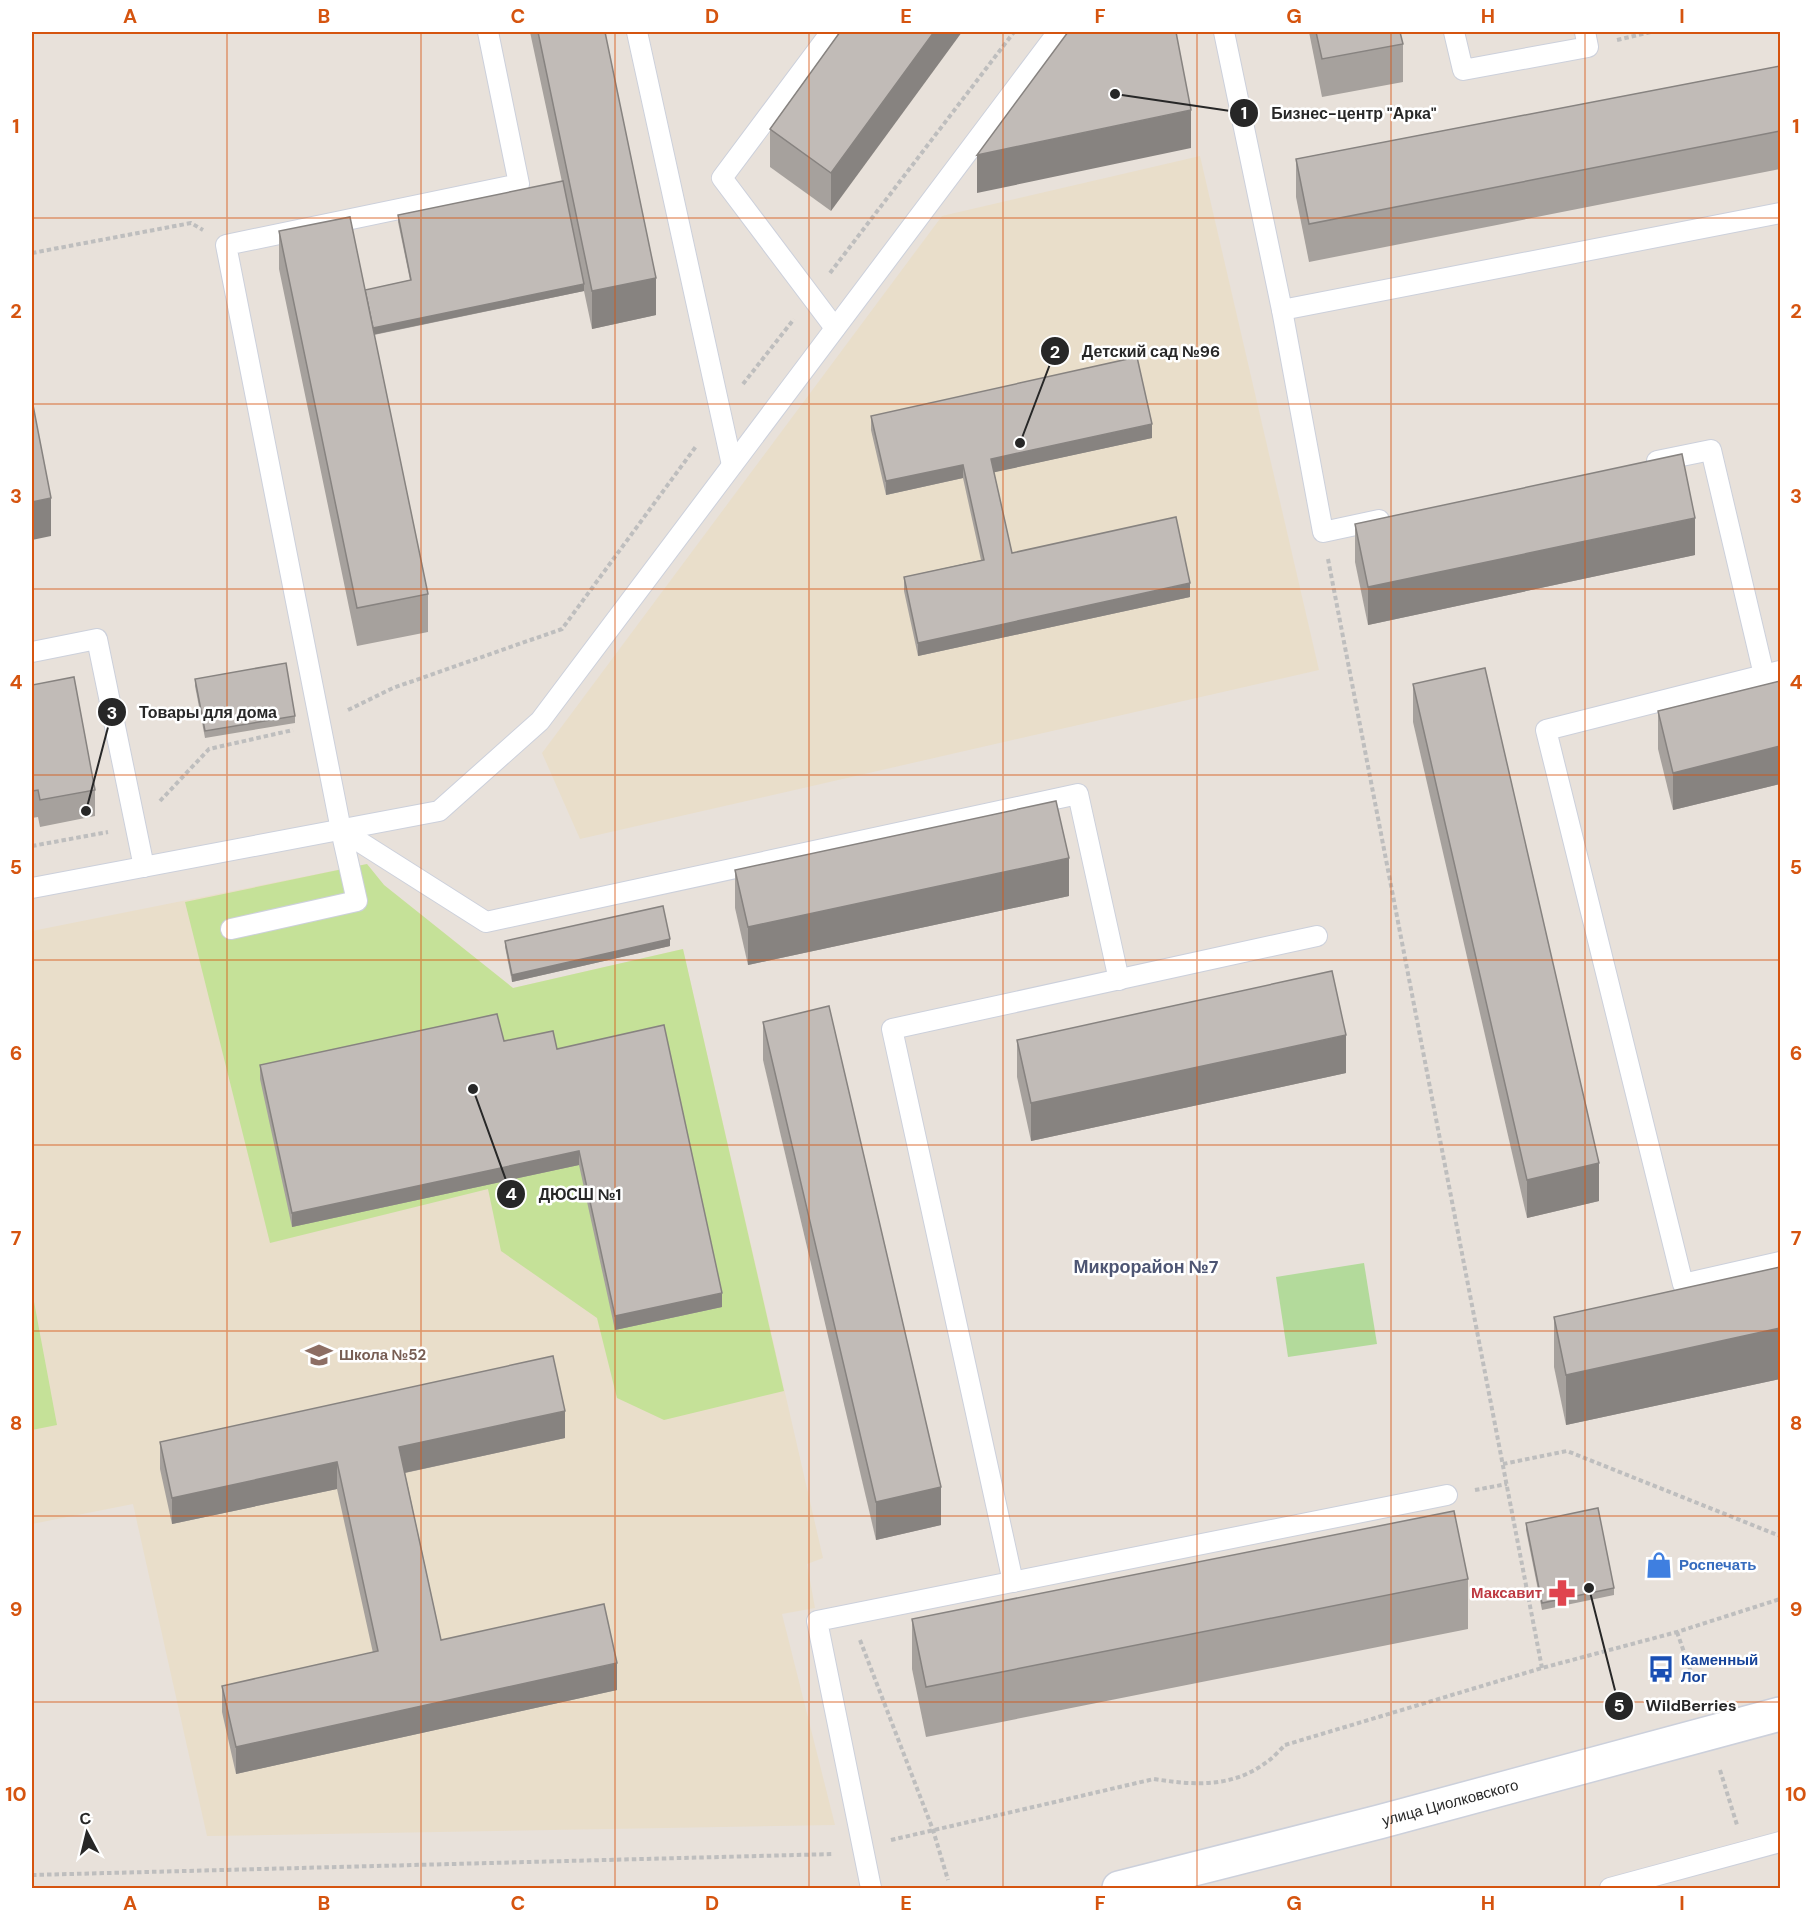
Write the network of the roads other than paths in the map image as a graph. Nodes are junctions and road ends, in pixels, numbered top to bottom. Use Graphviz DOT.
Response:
graph roads {
  1 [pos="488,32"];
  2 [pos="637,32"];
  3 [pos="831,32"];
  4 [pos="1058,32"];
  5 [pos="1224,32"];
  6 [pos="1454,32"];
  7 [pos="1587,39"];
  8 [pos="1780,213"];
  9 [pos="1282,310"];
  10 [pos="835,328"];
  11 [pos="1643,464"];
  12 [pos="732,465"];
  13 [pos="1392,517"];
  14 [pos="32,652"];
  15 [pos="1772,673"];
  16 [pos="341,830"];
  17 [pos="144,867"];
  18 [pos="32,888"];
  19 [pos="231,928"];
  20 [pos="1317,936"];
  21 [pos="1119,980"];
  22 [pos="1780,1262"];
  23 [pos="1447,1495"];
  24 [pos="1013,1582"];
  25 [pos="1780,1714"];
  26 [pos="1780,1843"];
  27 [pos="871,1888"];
  28 [pos="1119,1888"];
  29 [pos="1610,1888"];
  1 -- 16 [label="lane"];
  2 -- 12 [label="lane"];
  3 -- 10 [label="lane"];
  4 -- 10 [label="lane"];
  5 -- 9 [label="lane"];
  6 -- 7 [label="lane"];
  8 -- 9 [label="lane"];
  9 -- 13 [label="lane"];
  10 -- 12 [label="lane"];
  11 -- 15 [label="lane"];
  12 -- 16 [label="lane"];
  14 -- 17 [label="lane"];
  15 -- 22 [label="lane"];
  16 -- 17 [label="lane"];
  16 -- 19 [label="lane"];
  16 -- 21 [label="lane"];
  17 -- 18 [label="lane"];
  20 -- 21 [label="lane"];
  21 -- 24 [label="lane"];
  23 -- 24 [label="lane"];
  24 -- 27 [label="lane"];
  25 -- 28 [label="main road, улица Циолковского"];
  26 -- 29 [label="lane"];
}
